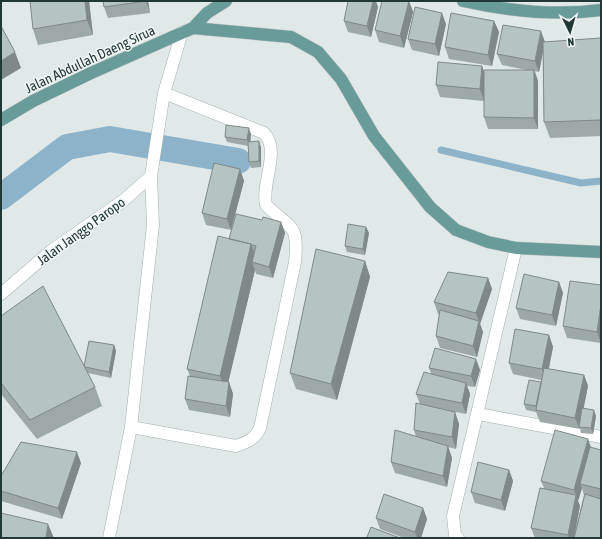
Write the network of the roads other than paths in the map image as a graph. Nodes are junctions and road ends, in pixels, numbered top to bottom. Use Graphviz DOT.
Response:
graph roads {
  1 [pos="226,1"];
  2 [pos="463,1"];
  3 [pos="601,10"];
  4 [pos="188,30"];
  5 [pos="164,93"];
  6 [pos="1,120"];
  7 [pos="151,176"];
  8 [pos="516,248"];
  9 [pos="601,252"];
  10 [pos="1,294"];
  11 [pos="478,414"];
  12 [pos="131,427"];
  13 [pos="601,436"];
  14 [pos="109,538"];
  15 [pos="458,538"];
  1 -- 4 [label="main road"];
  2 -- 3 [label="main road"];
  4 -- 5 [label="street"];
  4 -- 6 [label="main road, Jalan Abdullah Daeng Sirua"];
  4 -- 8 [label="main road"];
  5 -- 7 [label="street"];
  5 -- 12 [label="street"];
  7 -- 10 [label="street, Jalan Janggo Paropo"];
  7 -- 12 [label="street"];
  8 -- 9 [label="main road"];
  8 -- 11 [label="street"];
  11 -- 13 [label="street"];
  11 -- 15 [label="street"];
  12 -- 14 [label="street"];
}
